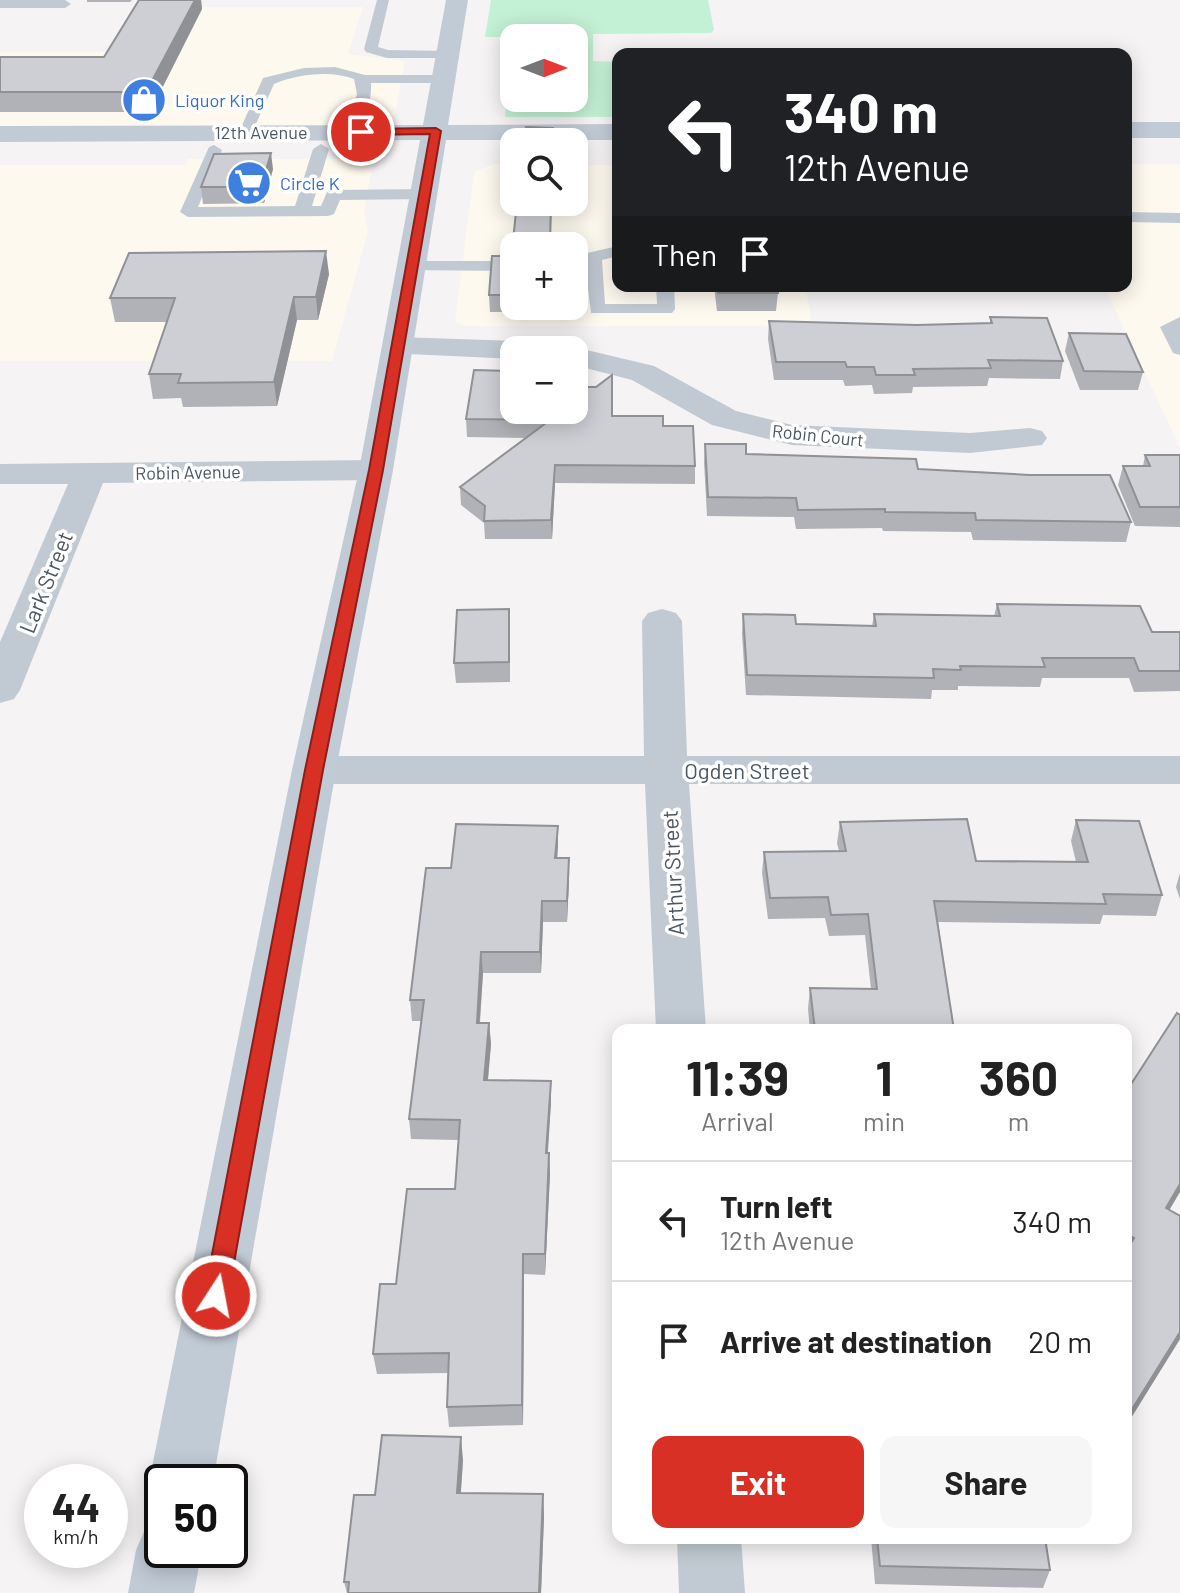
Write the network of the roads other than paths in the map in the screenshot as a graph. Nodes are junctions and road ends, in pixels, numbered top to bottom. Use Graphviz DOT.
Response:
graph roads {
  1 [pos="383,0"];
  2 [pos="457,0"];
  3 [pos="0,4"];
  4 [pos="65,4"];
  5 [pos="387,54"];
  6 [pos="447,55"];
  7 [pos="361,76"];
  8 [pos="444,79"];
  9 [pos="1132,130"];
  10 [pos="1180,130"];
  11 [pos="246,132"];
  12 [pos="351,132"];
  13 [pos="612,132"];
  14 [pos="0,134"];
  15 [pos="434,140"];
  16 [pos="500,147"];
  17 [pos="321,149"];
  18 [pos="0,150"];
  19 [pos="214,150"];
  20 [pos="588,150"];
  21 [pos="612,150"];
  22 [pos="1132,151"];
  23 [pos="1180,151"];
  24 [pos="425,194"];
  25 [pos="302,211"];
  26 [pos="1132,217"];
  27 [pos="1180,218"];
  28 [pos="612,252"];
  29 [pos="593,257"];
  30 [pos="588,258"];
  31 [pos="411,266"];
  32 [pos="500,266"];
  33 [pos="665,292"];
  34 [pos="1180,322"];
  35 [pos="398,346"];
  36 [pos="500,349"];
  37 [pos="1180,349"];
  38 [pos="588,359"];
  39 [pos="1030,438"];
  40 [pos="376,470"];
  41 [pos="90,473"];
  42 [pos="0,474"];
  43 [pos="662,621"];
  44 [pos="0,690"];
  45 [pos="314,770"];
  46 [pos="666,770"];
  47 [pos="1180,770"];
  48 [pos="681,1024"];
  49 [pos="184,1464"];
  50 [pos="709,1544"];
  51 [pos="166,1568"];
  52 [pos="161,1593"];
  53 [pos="712,1593"];
  1 -- 5 [label="lane"];
  2 -- 6 [label="main road"];
  3 -- 4 [label="lane"];
  5 -- 6 [label="lane"];
  5 -- 7 [label="lane"];
  6 -- 8 [label="main road"];
  7 -- 8 [label="lane"];
  7 -- 11 [label="lane"];
  7 -- 12 [label="lane"];
  8 -- 15 [label="main road"];
  9 -- 10 [label="main road"];
  11 -- 12 [label="main road, 12th Avenue"];
  11 -- 14 [label="main road, 12th Avenue"];
  12 -- 15 [label="main road, 12th Avenue"];
  13 -- 15 [label="main road, 12th Avenue"];
  15 -- 16 [label="main road, 12th Avenue"];
  15 -- 17 [label="main road, 12th Avenue"];
  15 -- 24 [label="main road"];
  17 -- 19 [label="main road, 12th Avenue"];
  17 -- 25 [label="lane"];
  18 -- 19 [label="main road, 12th Avenue"];
  19 -- 25 [label="lane"];
  20 -- 21 [label="main road"];
  22 -- 23 [label="main road"];
  24 -- 25 [label="lane"];
  24 -- 31 [label="main road"];
  26 -- 27 [label="lane"];
  28 -- 29 [label="lane"];
  29 -- 30 [label="lane"];
  29 -- 33 [label="lane"];
  31 -- 32 [label="lane"];
  31 -- 35 [label="main road"];
  34 -- 37 [label="lane"];
  35 -- 36 [label="street"];
  35 -- 40 [label="main road"];
  38 -- 39 [label="street, Robin Court"];
  40 -- 41 [label="street, Robin Avenue"];
  40 -- 45 [label="main road"];
  41 -- 42 [label="street, Robin Avenue"];
  41 -- 44 [label="street, Lark Street"];
  43 -- 46 [label="street, Arthur Street"];
  45 -- 46 [label="street, Ogden Street"];
  45 -- 49 [label="main road"];
  46 -- 47 [label="street, Ogden Street"];
  46 -- 48 [label="street, Arthur Street"];
  50 -- 53 [label="street"];
  51 -- 52 [label="main road"];
}
